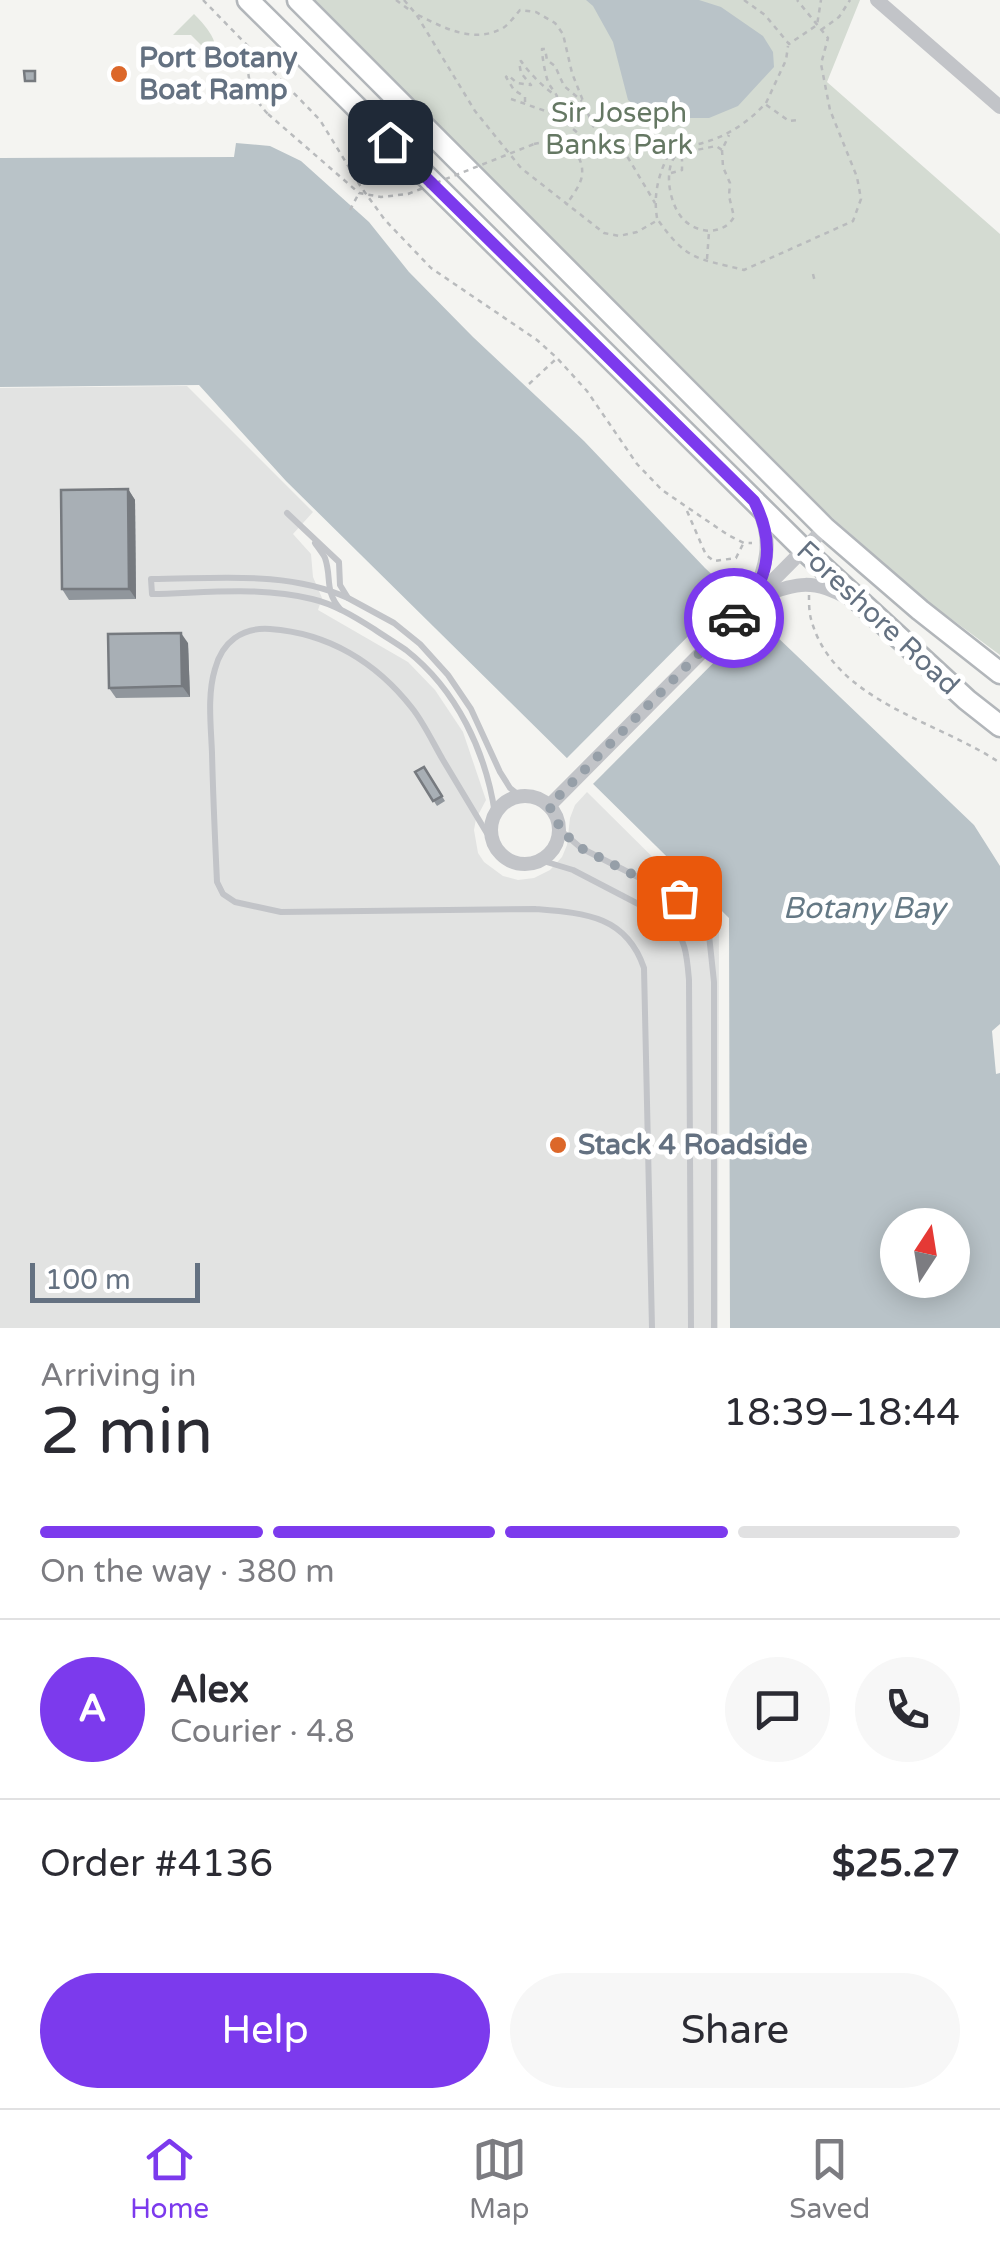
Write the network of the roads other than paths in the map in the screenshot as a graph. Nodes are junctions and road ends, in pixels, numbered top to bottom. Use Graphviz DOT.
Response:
graph roads {
  1 [pos="248,0"];
  2 [pos="298,0"];
  3 [pos="877,0"];
  4 [pos="1000,107"];
  5 [pos="754,501"];
  6 [pos="287,513"];
  7 [pos="825,528"];
  8 [pos="308,534"];
  9 [pos="804,550"];
  10 [pos="328,589"];
  11 [pos="348,598"];
  12 [pos="751,601"];
  13 [pos="341,610"];
  14 [pos="871,612"];
  15 [pos="1000,673"];
  16 [pos="1000,726"];
  17 [pos="520,796"];
  18 [pos="549,806"];
  19 [pos="494,814"];
  20 [pos="559,829"];
  21 [pos="494,845"];
  22 [pos="540,860"];
  23 [pos="652,1328"];
  24 [pos="691,1328"];
  25 [pos="714,1328"];
  1 -- 5 [label="main road, Foreshore Road"];
  2 -- 7 [label="main road, Foreshore Road"];
  3 -- 4 [label="street"];
  5 -- 9 [label="main road, Foreshore Road"];
  5 -- 12 [label="street"];
  6 -- 8 [label="lane"];
  7 -- 9 [label="street"];
  7 -- 15 [label="main road, Foreshore Road"];
  8 -- 10 [label="lane"];
  8 -- 11 [label="lane"];
  9 -- 12 [label="street"];
  9 -- 14 [label="main road, Foreshore Road"];
  10 -- 11 [label="lane"];
  10 -- 13 [label="lane"];
  10 -- 13 [label="lane"];
  11 -- 17 [label="lane"];
  12 -- 14 [label="street"];
  12 -- 18 [label="street"];
  13 -- 19 [label="lane"];
  14 -- 16 [label="main road, Foreshore Road"];
  17 -- 18 [label="street"];
  17 -- 19 [label="street"];
  18 -- 20 [label="street"];
  19 -- 21 [label="street"];
  20 -- 22 [label="street"];
  20 -- 25 [label="lane"];
  21 -- 22 [label="street"];
  21 -- 23 [label="lane"];
  22 -- 24 [label="lane"];
}
